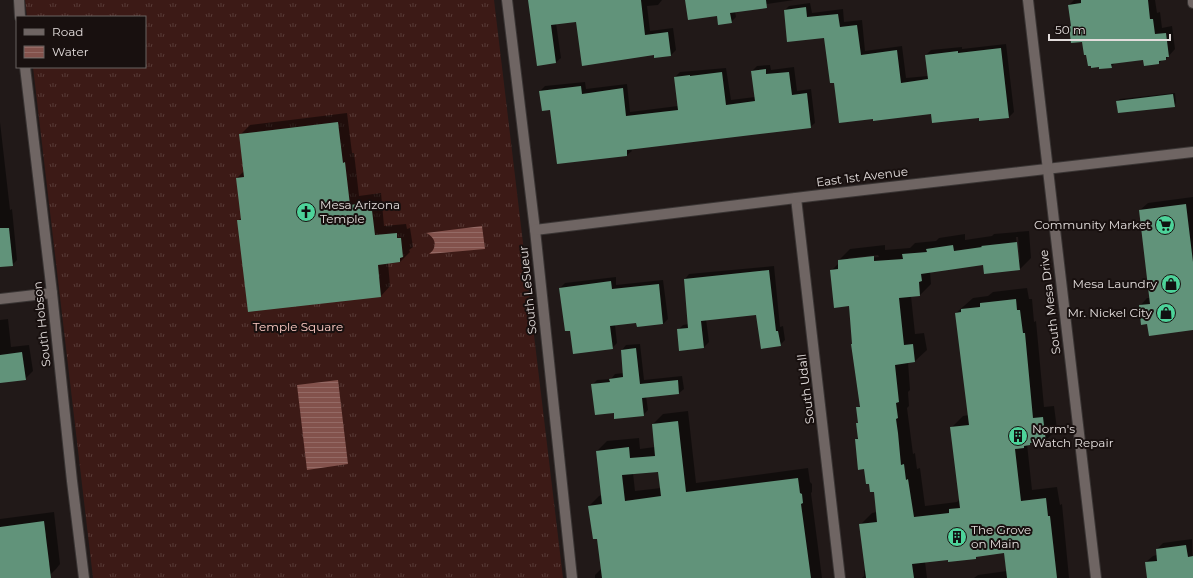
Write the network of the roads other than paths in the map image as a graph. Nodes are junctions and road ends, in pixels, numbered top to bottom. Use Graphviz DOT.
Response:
graph roads {
  1 [pos="19,0"];
  2 [pos="507,0"];
  3 [pos="1028,0"];
  4 [pos="1193,0"];
  5 [pos="1193,3"];
  6 [pos="20,16"];
  7 [pos="25,68"];
  8 [pos="1193,152"];
  9 [pos="1047,168"];
  10 [pos="796,198"];
  11 [pos="535,230"];
  12 [pos="52,292"];
  13 [pos="0,299"];
  14 [pos="84,578"];
  15 [pos="572,578"];
  16 [pos="840,578"];
  17 [pos="1096,578"];
  1 -- 6 [label="street"];
  2 -- 11 [label="street, South LeSueur"];
  3 -- 9 [label="street, South Mesa Drive"];
  4 -- 5 [label="street"];
  7 -- 12 [label="street, South Hobson"];
  8 -- 9 [label="street, East 1st Avenue"];
  9 -- 10 [label="street, East 1st Avenue"];
  9 -- 17 [label="street, South Mesa Drive"];
  10 -- 11 [label="street, East 1st Avenue"];
  10 -- 16 [label="street, South Udall"];
  11 -- 15 [label="street, South LeSueur"];
  12 -- 13 [label="street"];
  12 -- 14 [label="street, South Hobson"];
}
